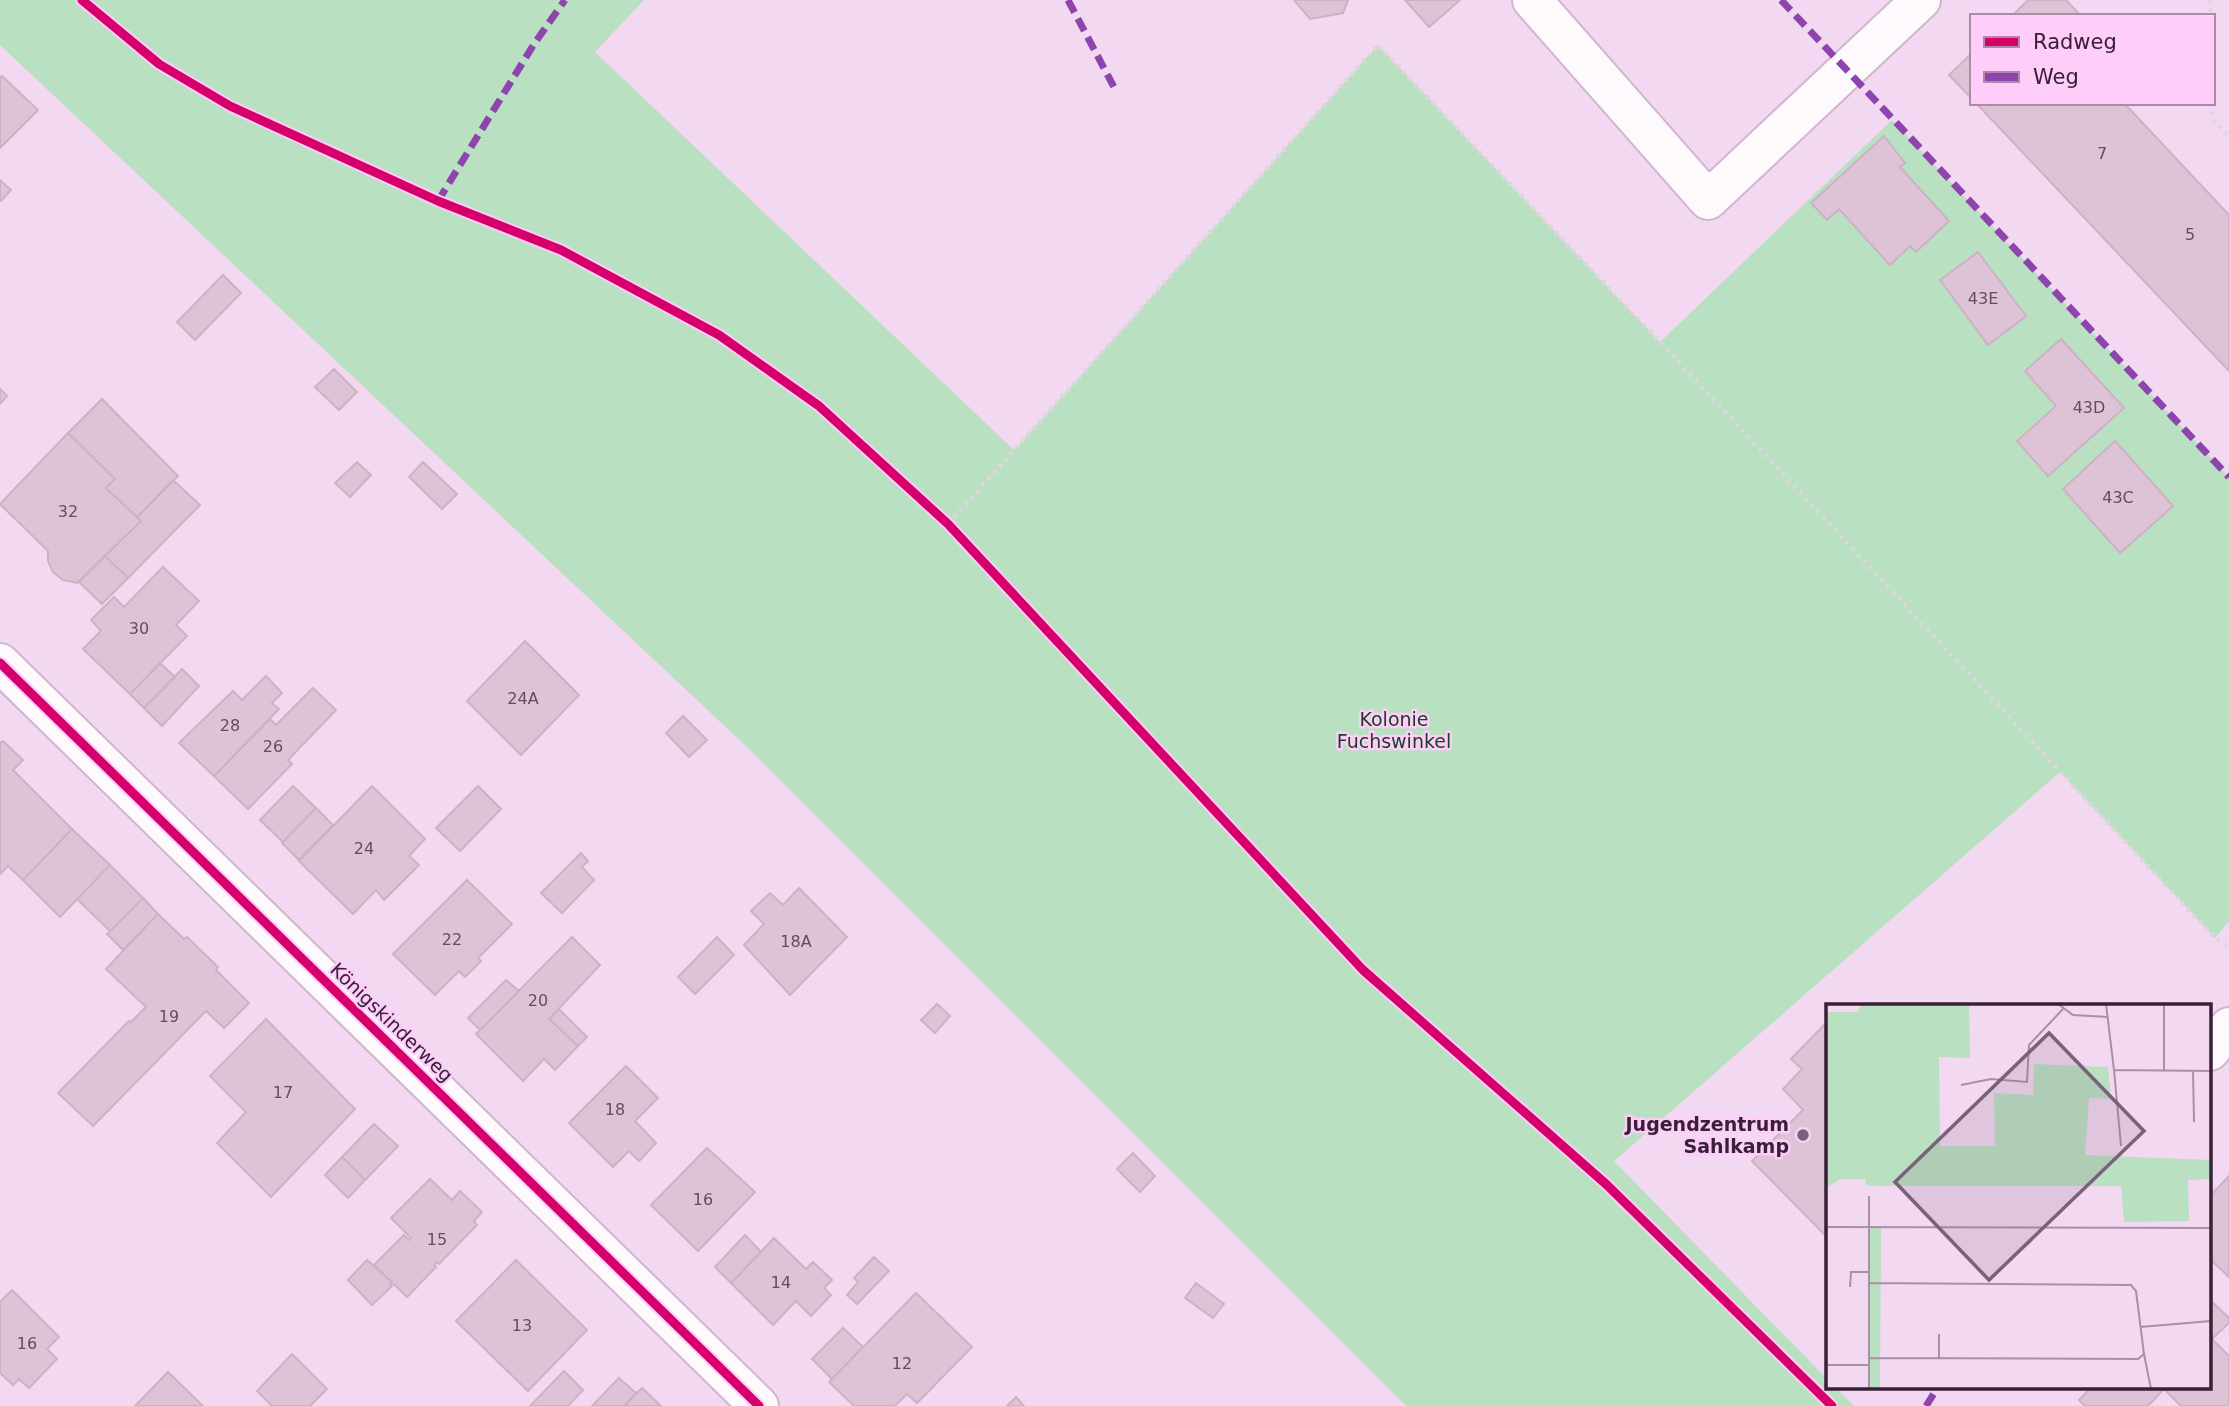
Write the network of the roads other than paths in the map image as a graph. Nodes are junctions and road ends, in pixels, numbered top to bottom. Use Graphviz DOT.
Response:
graph roads {
  1 [pos="1532,0"];
  2 [pos="1921,0"];
  3 [pos="0,663"];
  4 [pos="2229,1027"];
  5 [pos="2212,1048"];
  6 [pos="759,1406"];
  1 -- 2 [label="street"];
  3 -- 6 [label="street, Königskinderweg"];
  4 -- 5 [label="street"];
}
